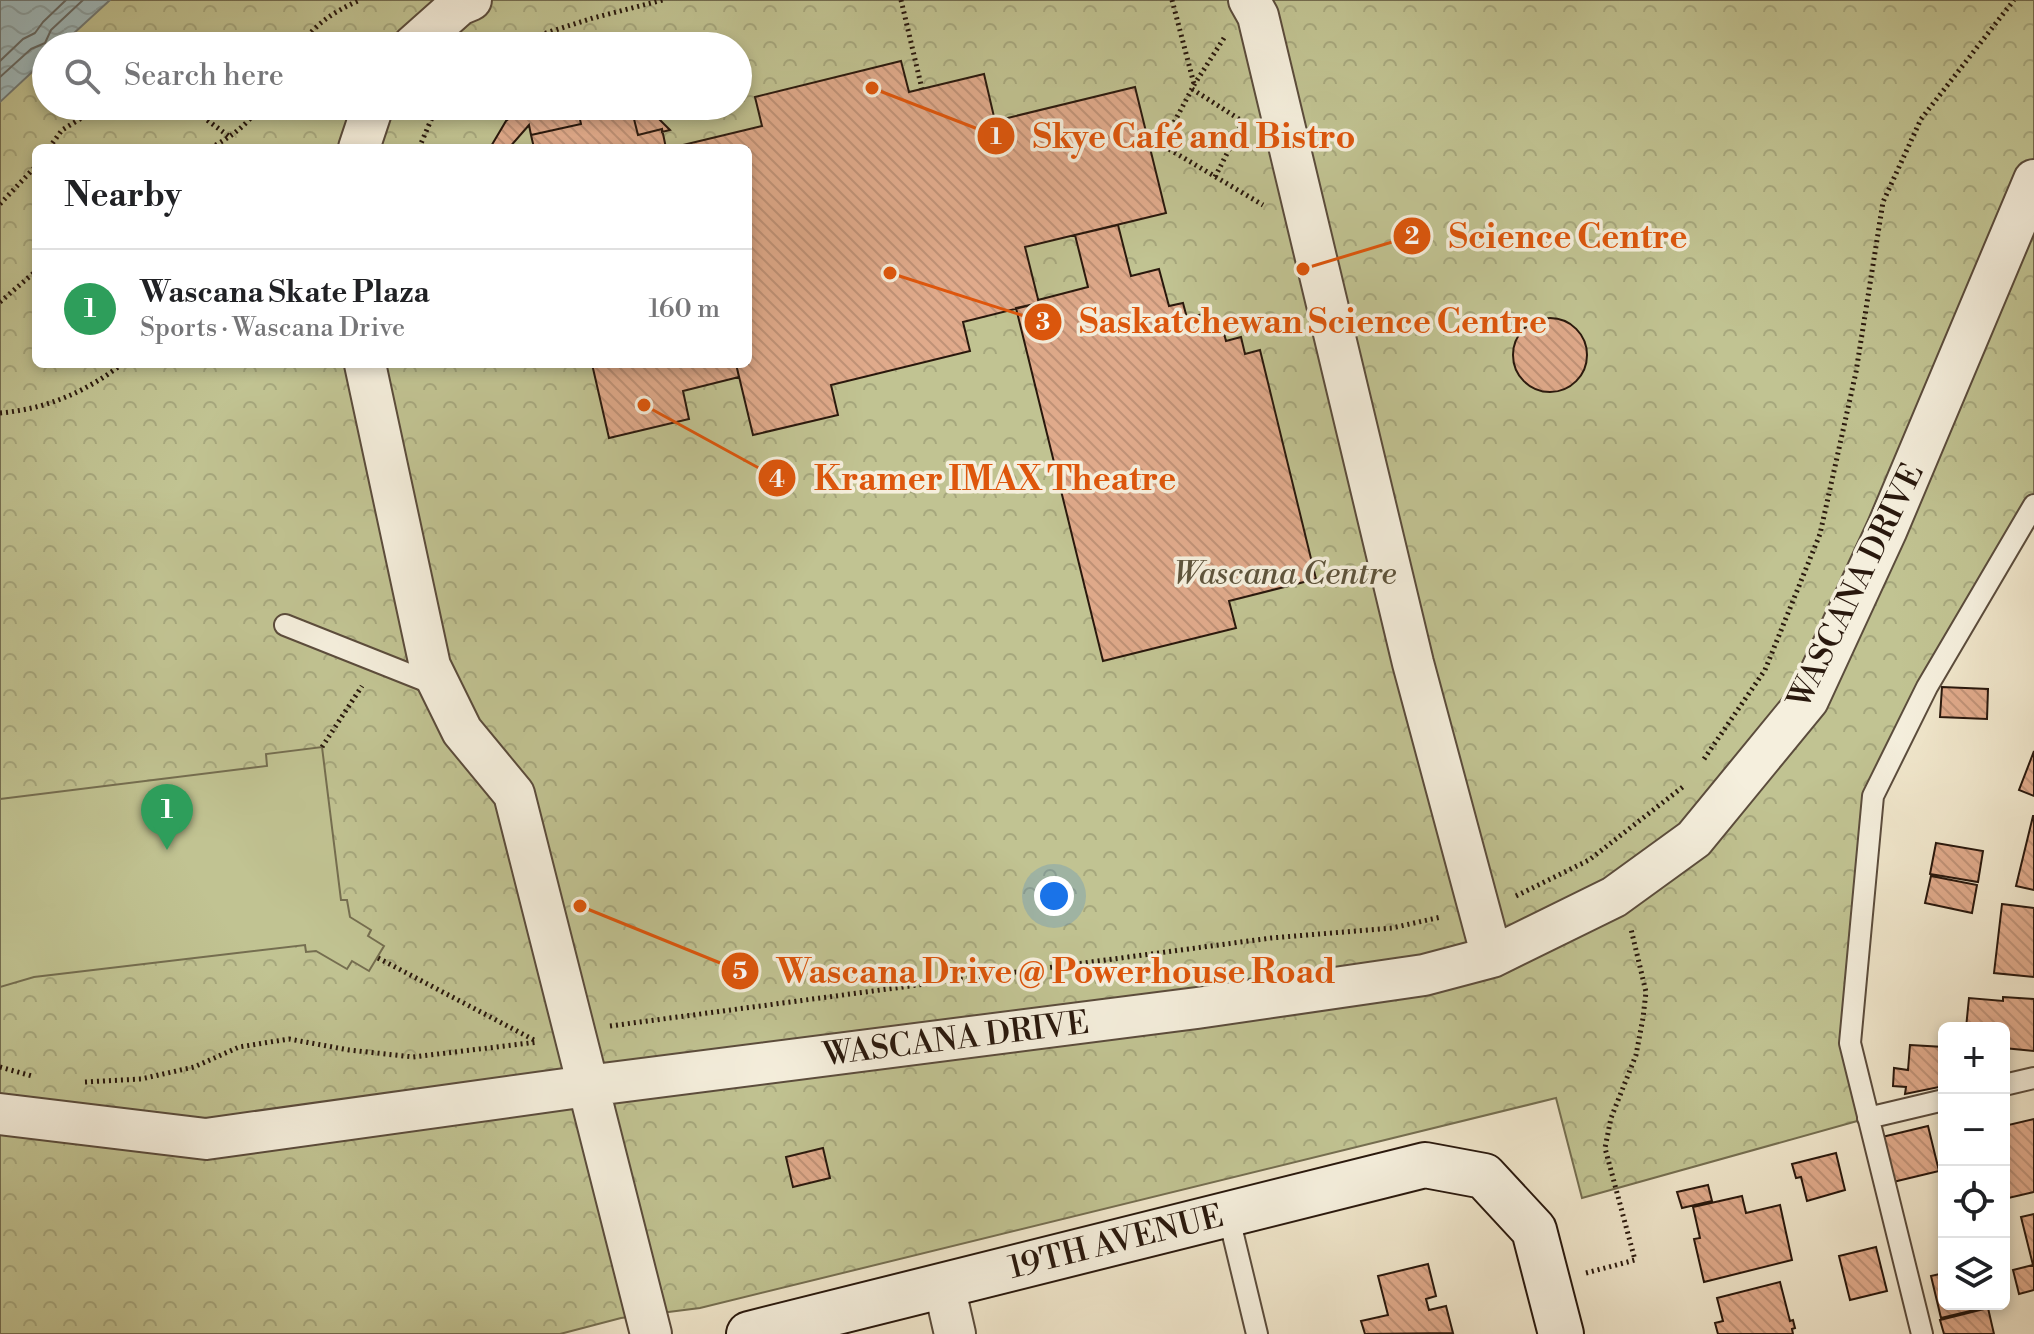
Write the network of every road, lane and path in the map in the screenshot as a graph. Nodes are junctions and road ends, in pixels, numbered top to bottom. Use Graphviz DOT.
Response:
graph roads {
  1 [pos="360,0"];
  2 [pos="471,0"];
  3 [pos="663,0"];
  4 [pos="901,0"];
  5 [pos="1171,0"];
  6 [pos="1249,0"];
  7 [pos="2014,0"];
  8 [pos="310,32"];
  9 [pos="429,32"];
  10 [pos="552,32"];
  11 [pos="1225,36"];
  12 [pos="1193,87"];
  13 [pos="922,89"];
  14 [pos="1262,117"];
  15 [pos="78,120"];
  16 [pos="207,120"];
  17 [pos="250,120"];
  18 [pos="368,120"];
  19 [pos="431,120"];
  20 [pos="230,137"];
  21 [pos="52,144"];
  22 [pos="217,144"];
  23 [pos="360,144"];
  24 [pos="421,144"];
  25 [pos="1162,145"];
  26 [pos="1150,147"];
  27 [pos="32,170"];
  28 [pos="1215,177"];
  29 [pos="2034,180"];
  30 [pos="0,204"];
  31 [pos="1310,233"];
  32 [pos="32,274"];
  33 [pos="0,302"];
  34 [pos="115,368"];
  35 [pos="366,368"];
  36 [pos="0,413"];
  37 [pos="2034,505"];
  38 [pos="285,625"];
  39 [pos="377,662"];
  40 [pos="440,687"];
  41 [pos="322,747"];
  42 [pos="1697,769"];
  43 [pos="1689,782"];
  44 [pos="1589,860"];
  45 [pos="1614,897"];
  46 [pos="1477,908"];
  47 [pos="1492,957"];
  48 [pos="378,958"];
  49 [pos="555,1037"];
  50 [pos="0,1067"];
  51 [pos="2034,1078"];
  52 [pos="45,1079"];
  53 [pos="73,1083"];
  54 [pos="2010,1084"];
  55 [pos="587,1086"];
  56 [pos="1938,1101"];
  57 [pos="0,1114"];
  58 [pos="1868,1118"];
  59 [pos="1228,1214"];
  60 [pos="1548,1283"];
  61 [pos="944,1286"];
  62 [pos="651,1334"];
  63 [pos="749,1334"];
  64 [pos="955,1334"];
  65 [pos="1257,1334"];
  66 [pos="1561,1334"];
  67 [pos="1922,1334"];
  1 -- 8 [label="path"];
  2 -- 9 [label="street"];
  3 -- 10 [label="path"];
  4 -- 13 [label="path"];
  5 -- 12 [label="path"];
  6 -- 14 [label="street"];
  7 -- 42 [label="path"];
  11 -- 12 [label="path"];
  12 -- 14 [label="path"];
  12 -- 25 [label="path"];
  14 -- 28 [label="path"];
  14 -- 31 [label="street"];
  15 -- 21 [label="path"];
  16 -- 20 [label="path"];
  17 -- 20 [label="path"];
  18 -- 23 [label="street"];
  19 -- 24 [label="path"];
  20 -- 22 [label="path"];
  25 -- 26 [label="path"];
  25 -- 28 [label="path"];
  27 -- 30 [label="path"];
  28 -- 31 [label="path"];
  29 -- 45 [label="street, WASCANA DRIVE"];
  31 -- 46 [label="street"];
  32 -- 33 [label="path"];
  34 -- 36 [label="path"];
  35 -- 40 [label="street"];
  37 -- 58 [label="lane"];
  38 -- 39 [label="lane"];
  39 -- 40 [label="lane"];
  39 -- 41 [label="path"];
  40 -- 49 [label="street"];
  43 -- 44 [label="path"];
  44 -- 45 [label="path"];
  44 -- 46 [label="path"];
  45 -- 47 [label="street, WASCANA DRIVE"];
  45 -- 60 [label="path"];
  46 -- 47 [label="street"];
  46 -- 49 [label="path"];
  47 -- 55 [label="street, WASCANA DRIVE"];
  48 -- 49 [label="path"];
  49 -- 53 [label="path"];
  49 -- 55 [label="street"];
  50 -- 52 [label="path"];
  51 -- 54 [label="lane"];
  55 -- 57 [label="street, WASCANA DRIVE"];
  55 -- 62 [label="street"];
  56 -- 58 [label="lane"];
  58 -- 67 [label="lane"];
  59 -- 60 [label="street, 19TH AVENUE"];
  59 -- 61 [label="street, 19TH AVENUE"];
  59 -- 65 [label="lane"];
  60 -- 66 [label="street"];
  61 -- 63 [label="street, 19TH AVENUE"];
  61 -- 64 [label="street"];
}
